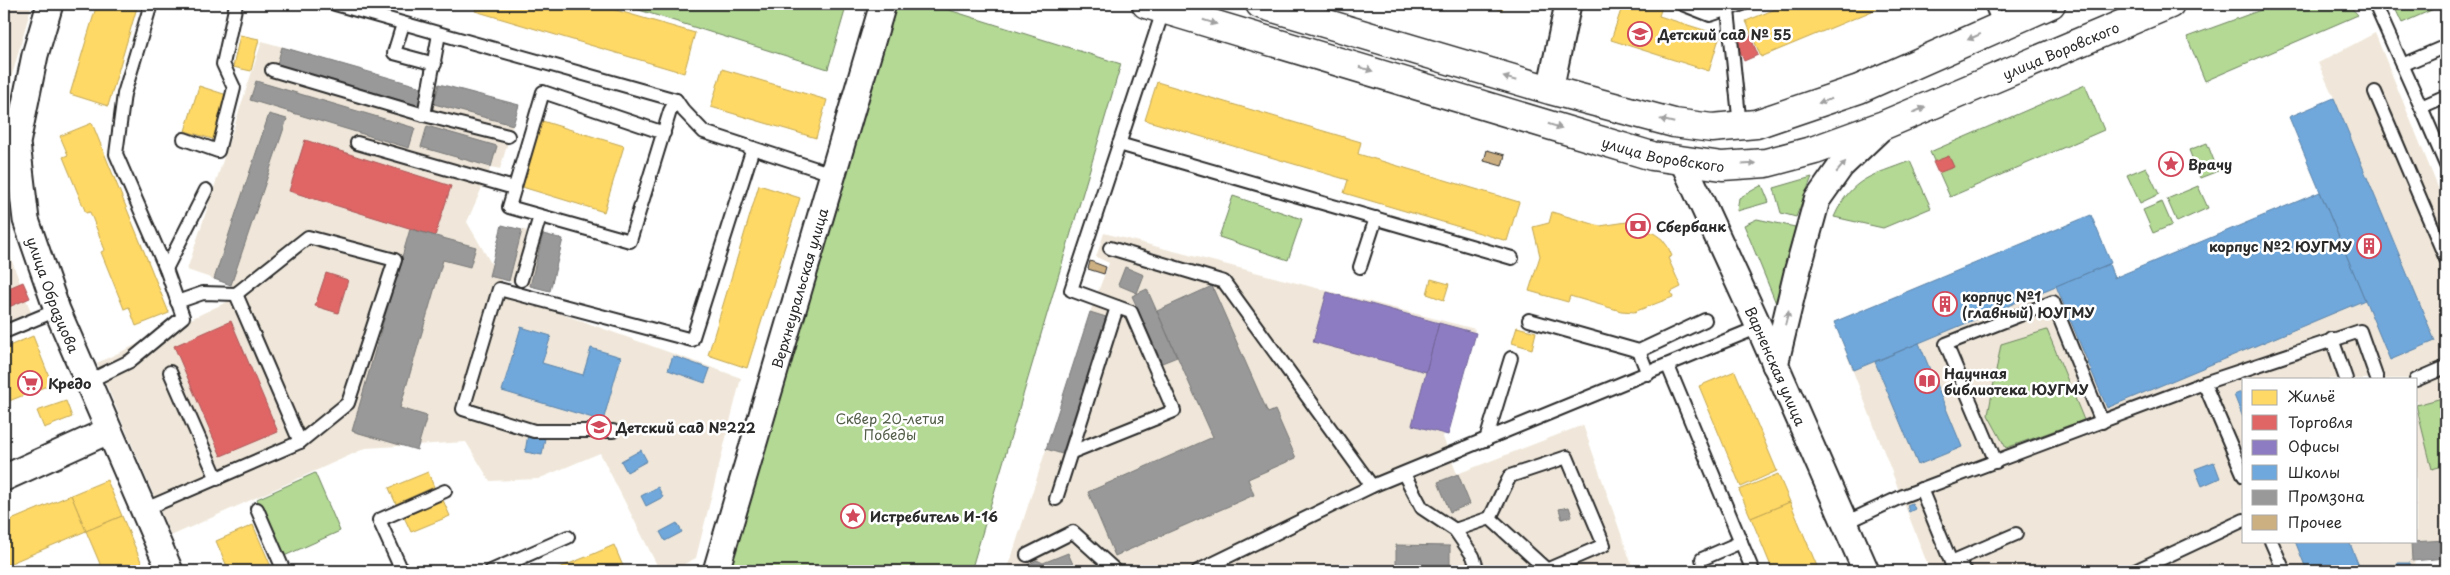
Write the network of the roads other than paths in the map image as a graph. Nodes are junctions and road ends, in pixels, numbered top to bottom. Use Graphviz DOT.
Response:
graph roads {
  1 [pos="50,4"];
  2 [pos="151,4"];
  3 [pos="236,4"];
  4 [pos="335,4"];
  5 [pos="883,4"];
  6 [pos="1260,4"];
  7 [pos="1568,4"];
  8 [pos="1682,4"];
  9 [pos="1743,4"];
  10 [pos="2051,4"];
  11 [pos="2170,4"];
  12 [pos="2375,4"];
  13 [pos="1155,6"];
  14 [pos="1729,7"];
  15 [pos="1995,15"];
  16 [pos="403,24"];
  17 [pos="439,34"];
  18 [pos="2446,46"];
  19 [pos="435,64"];
  20 [pos="2402,65"];
  21 [pos="272,70"];
  22 [pos="1550,90"];
  23 [pos="2375,92"];
  24 [pos="2446,96"];
  25 [pos="676,100"];
  26 [pos="2421,107"];
  27 [pos="424,115"];
  28 [pos="1884,125"];
  29 [pos="1740,126"];
  30 [pos="664,133"];
  31 [pos="508,136"];
  32 [pos="184,139"];
  33 [pos="10,141"];
  34 [pos="357,143"];
  35 [pos="1120,144"];
  36 [pos="753,148"];
  37 [pos="1683,162"];
  38 [pos="2446,165"];
  39 [pos="832,174"];
  40 [pos="514,188"];
  41 [pos="206,190"];
  42 [pos="540,216"];
  43 [pos="1376,218"];
  44 [pos="1110,248"];
  45 [pos="1512,258"];
  46 [pos="2446,259"];
  47 [pos="1360,267"];
  48 [pos="166,268"];
  49 [pos="521,280"];
  50 [pos="236,294"];
  51 [pos="177,302"];
  52 [pos="1117,307"];
  53 [pos="57,310"];
  54 [pos="1530,320"];
  55 [pos="1705,320"];
  56 [pos="1760,327"];
  57 [pos="4,332"];
  58 [pos="2332,339"];
  59 [pos="1639,351"];
  60 [pos="1511,358"];
  61 [pos="1775,365"];
  62 [pos="1668,366"];
  63 [pos="2446,367"];
  64 [pos="170,372"];
  65 [pos="1648,374"];
  66 [pos="2346,378"];
  67 [pos="2377,378"];
  68 [pos="2418,379"];
  69 [pos="87,382"];
  70 [pos="2204,383"];
  71 [pos="2102,422"];
  72 [pos="108,431"];
  73 [pos="613,431"];
  74 [pos="1486,440"];
  75 [pos="300,442"];
  76 [pos="1072,452"];
  77 [pos="1996,462"];
  78 [pos="2242,471"];
  79 [pos="1404,474"];
  80 [pos="4,478"];
  81 [pos="217,479"];
  82 [pos="1372,486"];
  83 [pos="1921,489"];
  84 [pos="446,491"];
  85 [pos="1056,499"];
  86 [pos="257,509"];
  87 [pos="143,510"];
  88 [pos="1490,518"];
  89 [pos="2242,521"];
  90 [pos="1845,523"];
  91 [pos="1455,530"];
  92 [pos="2016,534"];
  93 [pos="568,538"];
  94 [pos="1741,542"];
  95 [pos="2272,542"];
  96 [pos="1027,555"];
  97 [pos="1702,559"];
  98 [pos="1951,562"];
  99 [pos="1547,570"];
  100 [pos="170,571"];
  101 [pos="284,571"];
  102 [pos="402,571"];
  103 [pos="491,571"];
  104 [pos="716,571"];
  105 [pos="1116,571"];
  106 [pos="1198,571"];
  107 [pos="1478,571"];
  108 [pos="1753,571"];
  109 [pos="1866,571"];
  110 [pos="1966,571"];
  111 [pos="2135,571"];
  112 [pos="2284,571"];
  1 -- 33 [label="street, улица Образцова"];
  2 -- 48 [label="lane"];
  3 -- 32 [label="lane"];
  4 -- 16 [label="lane"];
  5 -- 39 [label="street, Верхнеуральская улица"];
  22 -- 6 [label="main road, one-way"];
  7 -- 22 [label="street"];
  8 -- 14 [label="lane"];
  9 -- 14 [label="lane"];
  10 -- 15 [label="main road"];
  28 -- 11 [label="main road, улица Воровского, one-way"];
  12 -- 20 [label="lane"];
  13 -- 35 [label="lane"];
  13 -- 37 [label="main road, улица Воровского, one-way"];
  14 -- 29 [label="lane"];
  15 -- 29 [label="main road, one-way"];
  16 -- 17 [label="lane"];
  16 -- 19 [label="lane"];
  17 -- 19 [label="lane"];
  17 -- 25 [label="lane"];
  18 -- 20 [label="lane"];
  19 -- 27 [label="lane"];
  20 -- 26 [label="lane"];
  21 -- 27 [label="lane"];
  29 -- 22 [label="main road, one-way"];
  23 -- 46 [label="lane"];
  24 -- 26 [label="lane"];
  25 -- 30 [label="lane"];
  25 -- 36 [label="lane"];
  26 -- 38 [label="lane"];
  27 -- 31 [label="lane"];
  37 -- 28 [label="main road, улица Воровского, one-way"];
  61 -- 28 [label="street, one-way"];
  30 -- 40 [label="lane"];
  30 -- 42 [label="lane"];
  33 -- 53 [label="street, улица Образцова"];
  34 -- 40 [label="lane"];
  35 -- 43 [label="lane"];
  35 -- 52 [label="lane"];
  36 -- 39 [label="lane"];
  36 -- 73 [label="lane"];
  37 -- 56 [label="street, Варненская улица"];
  39 -- 104 [label="street, Верхнеуральская улица"];
  40 -- 42 [label="lane"];
  41 -- 48 [label="lane"];
  42 -- 49 [label="lane"];
  43 -- 45 [label="lane"];
  43 -- 47 [label="lane"];
  44 -- 82 [label="lane"];
  48 -- 51 [label="lane"];
  50 -- 51 [label="lane"];
  50 -- 75 [label="lane"];
  50 -- 75 [label="lane"];
  51 -- 69 [label="lane"];
  52 -- 76 [label="lane"];
  52 -- 76 [label="lane"];
  53 -- 57 [label="lane"];
  53 -- 69 [label="street, улица Образцова"];
  54 -- 59 [label="lane"];
  55 -- 59 [label="lane"];
  56 -- 61 [label="street, Варненская улица"];
  56 -- 62 [label="lane"];
  58 -- 66 [label="lane"];
  58 -- 67 [label="lane"];
  58 -- 70 [label="lane"];
  59 -- 65 [label="lane"];
  60 -- 74 [label="lane"];
  61 -- 90 [label="street, Варненская улица"];
  62 -- 65 [label="lane"];
  62 -- 94 [label="lane"];
  63 -- 68 [label="lane"];
  64 -- 81 [label="lane"];
  65 -- 74 [label="lane"];
  69 -- 72 [label="street, улица Образцова"];
  70 -- 71 [label="lane"];
  70 -- 78 [label="lane"];
  71 -- 77 [label="lane"];
  71 -- 77 [label="lane"];
  72 -- 80 [label="street"];
  72 -- 87 [label="street, улица Образцова"];
  74 -- 79 [label="lane"];
  75 -- 81 [label="lane"];
  76 -- 85 [label="lane"];
  77 -- 83 [label="lane"];
  79 -- 82 [label="lane"];
  79 -- 91 [label="lane"];
  81 -- 87 [label="lane"];
  82 -- 106 [label="lane"];
  83 -- 90 [label="lane"];
  83 -- 98 [label="lane"];
  84 -- 102 [label="lane"];
  86 -- 101 [label="lane"];
  87 -- 100 [label="street, улица Образцова"];
  88 -- 91 [label="lane"];
  88 -- 99 [label="lane"];
  88 -- 99 [label="lane"];
  89 -- 111 [label="lane"];
  90 -- 109 [label="street, Варненская улица"];
  91 -- 107 [label="lane"];
  92 -- 98 [label="lane"];
  93 -- 103 [label="lane"];
  94 -- 97 [label="lane"];
  94 -- 108 [label="lane"];
  95 -- 112 [label="lane"];
  96 -- 105 [label="lane"];
  98 -- 110 [label="lane"];
}
